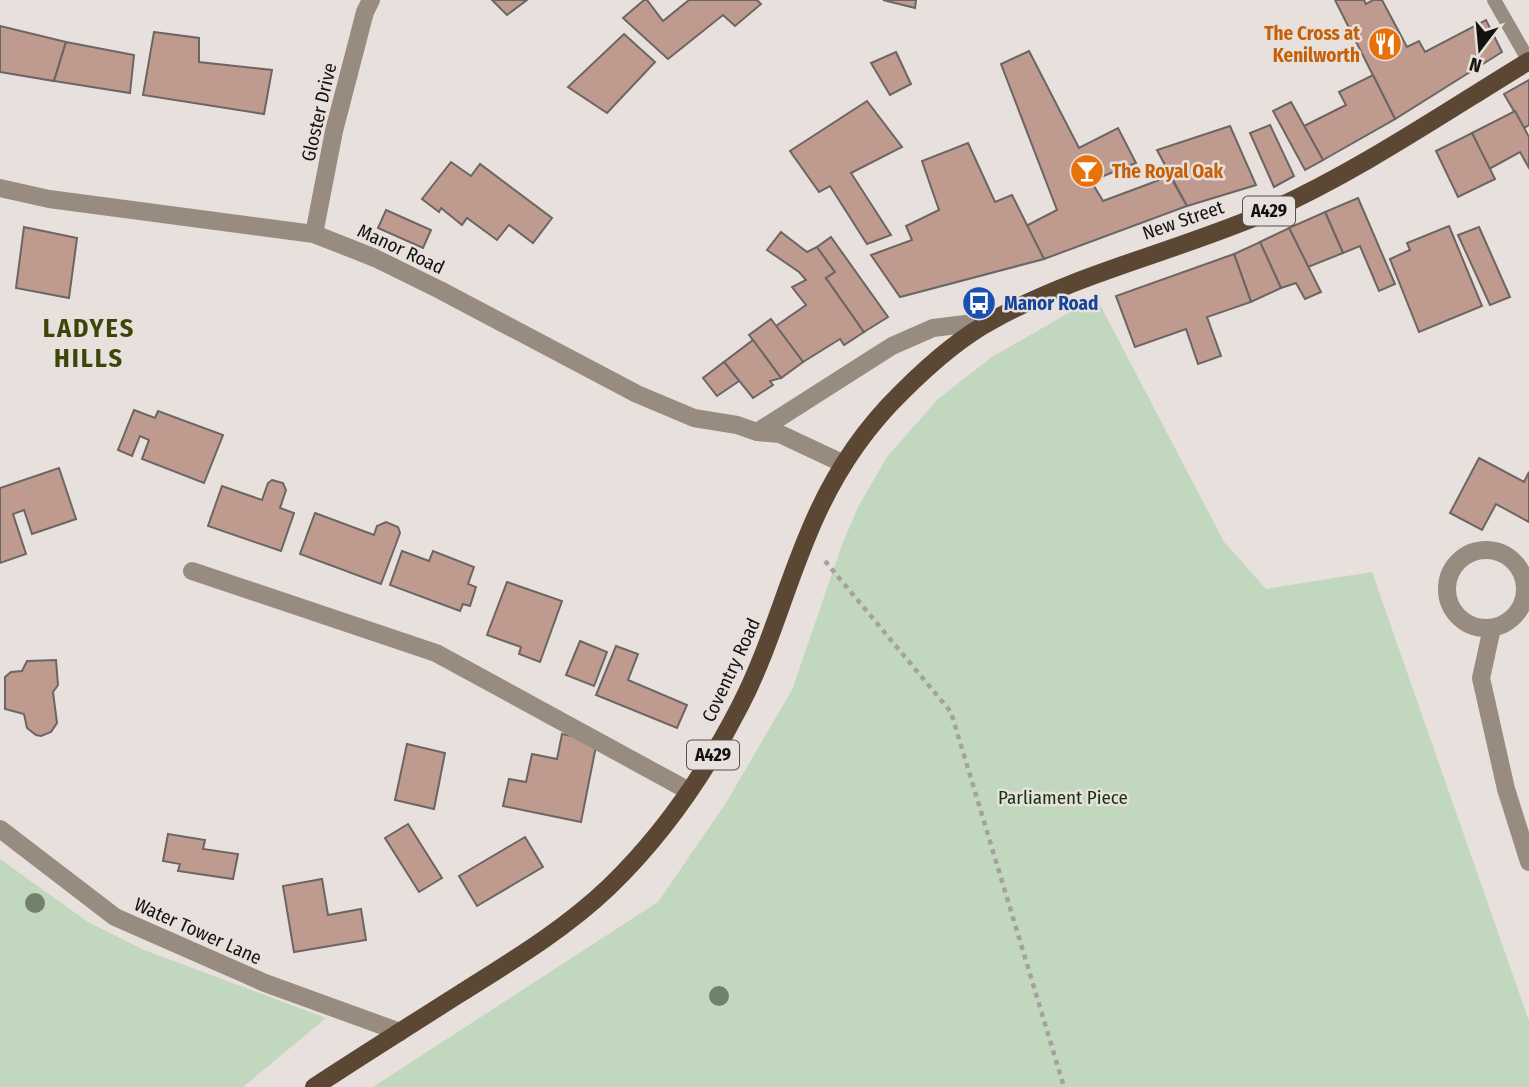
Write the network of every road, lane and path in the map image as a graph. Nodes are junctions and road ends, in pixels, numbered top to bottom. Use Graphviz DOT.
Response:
graph roads {
  1 [pos="371,0"];
  2 [pos="1494,0"];
  3 [pos="1529,61"];
  4 [pos="0,188"];
  5 [pos="314,234"];
  6 [pos="990,321"];
  7 [pos="757,432"];
  8 [pos="844,464"];
  9 [pos="806,539"];
  10 [pos="192,571"];
  11 [pos="1492,628"];
  12 [pos="689,791"];
  13 [pos="0,829"];
  14 [pos="1529,862"];
  15 [pos="400,1032"];
  16 [pos="314,1087"];
  17 [pos="1064,1087"];
  1 -- 5 [label="street, Gloster Drive"];
  2 -- 3 [label="lane"];
  3 -- 6 [label="main road, New Street / A429"];
  4 -- 5 [label="street, Manor Road"];
  5 -- 7 [label="street, Manor Road"];
  6 -- 7 [label="street"];
  6 -- 8 [label="main road, Coventry Road / A429"];
  7 -- 8 [label="street, Manor Road"];
  8 -- 9 [label="main road, Coventry Road / A429"];
  9 -- 12 [label="main road, Coventry Road / A429"];
  9 -- 17 [label="path"];
  10 -- 12 [label="street"];
  11 -- 11 [label="street"];
  11 -- 14 [label="street"];
  12 -- 15 [label="main road, Coventry Road / A429"];
  13 -- 15 [label="street, Water Tower Lane"];
  15 -- 16 [label="main road, Coventry Road / A429"];
}
